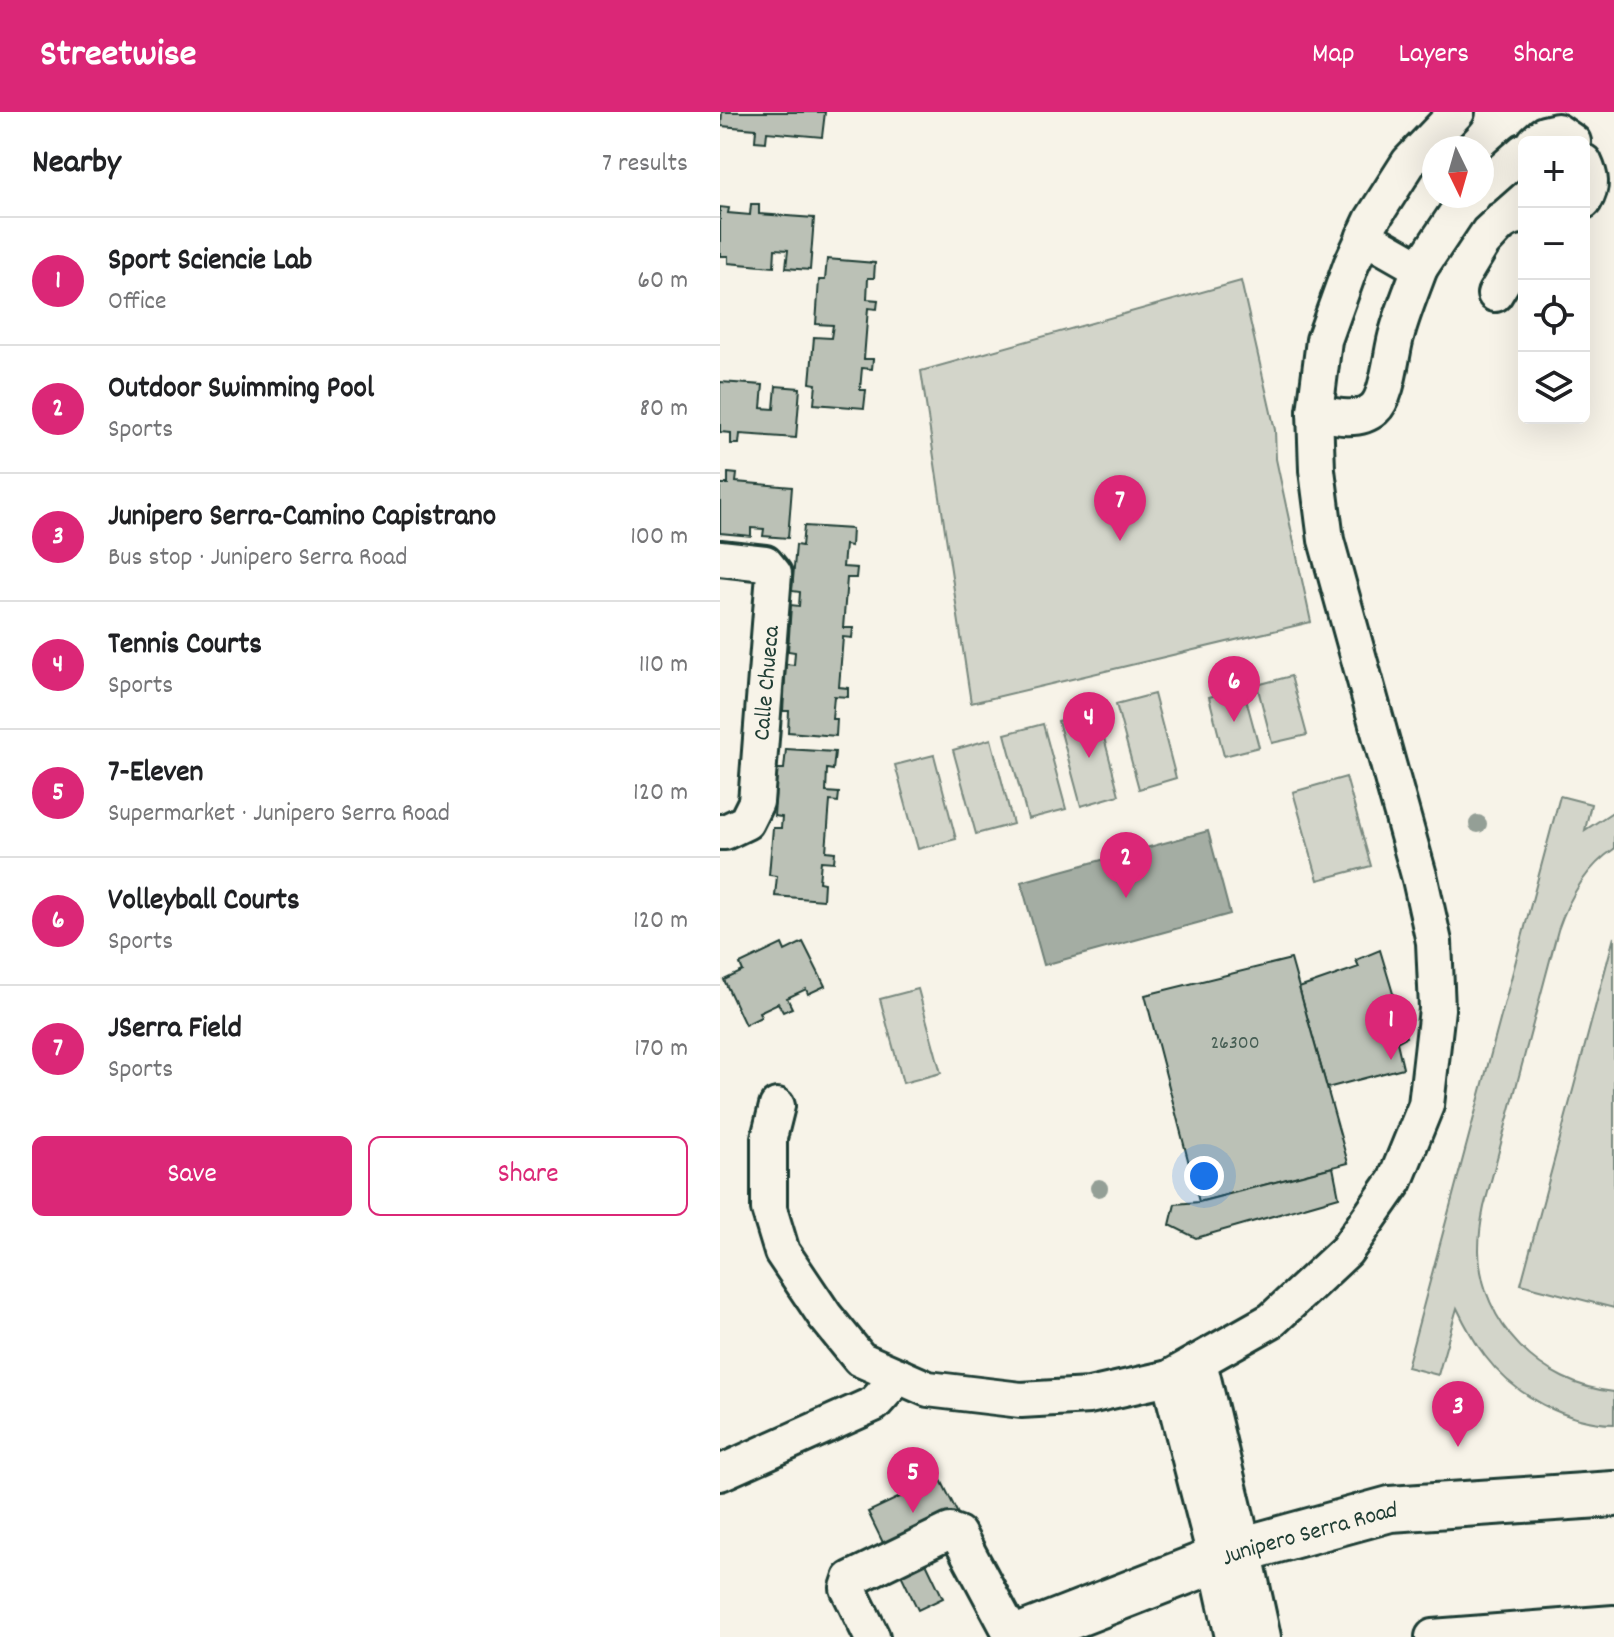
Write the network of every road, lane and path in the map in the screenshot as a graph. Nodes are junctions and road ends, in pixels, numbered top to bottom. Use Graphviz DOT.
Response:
graph roads {
  1 [pos="1457,112"];
  2 [pos="1542,136"];
  3 [pos="1564,136"];
  4 [pos="1518,156"];
  5 [pos="1494,177"];
  6 [pos="1460,208"];
  7 [pos="1364,236"];
  8 [pos="1518,260"];
  9 [pos="1420,268"];
  10 [pos="1495,294"];
  11 [pos="1315,412"];
  12 [pos="720,558"];
  13 [pos="720,832"];
  14 [pos="777,1106"];
  15 [pos="1199,1362"];
  16 [pos="899,1376"];
  17 [pos="1169,1378"];
  18 [pos="720,1473"];
  19 [pos="1614,1494"];
  20 [pos="1230,1554"];
  21 [pos="1614,1623"];
  22 [pos="1027,1635"];
  23 [pos="872,1637"];
  24 [pos="1233,1637"];
  25 [pos="1263,1637"];
  26 [pos="1433,1637"];
  1 -- 7 [label="street"];
  2 -- 3 [label="street"];
  4 -- 5 [label="street"];
  6 -- 9 [label="street"];
  7 -- 9 [label="street"];
  7 -- 11 [label="street"];
  8 -- 10 [label="street"];
  9 -- 11 [label="street"];
  11 -- 15 [label="street"];
  12 -- 13 [label="street, Calle Chueca"];
  14 -- 16 [label="street"];
  15 -- 17 [label="street"];
  15 -- 20 [label="street"];
  16 -- 17 [label="street"];
  16 -- 18 [label="street"];
  17 -- 20 [label="street"];
  19 -- 20 [label="main road, Junipero Serra Road"];
  20 -- 22 [label="main road, Junipero Serra Road"];
  20 -- 24 [label="street"];
  20 -- 25 [label="street"];
  21 -- 26 [label="street"];
  22 -- 23 [label="street"];
}
